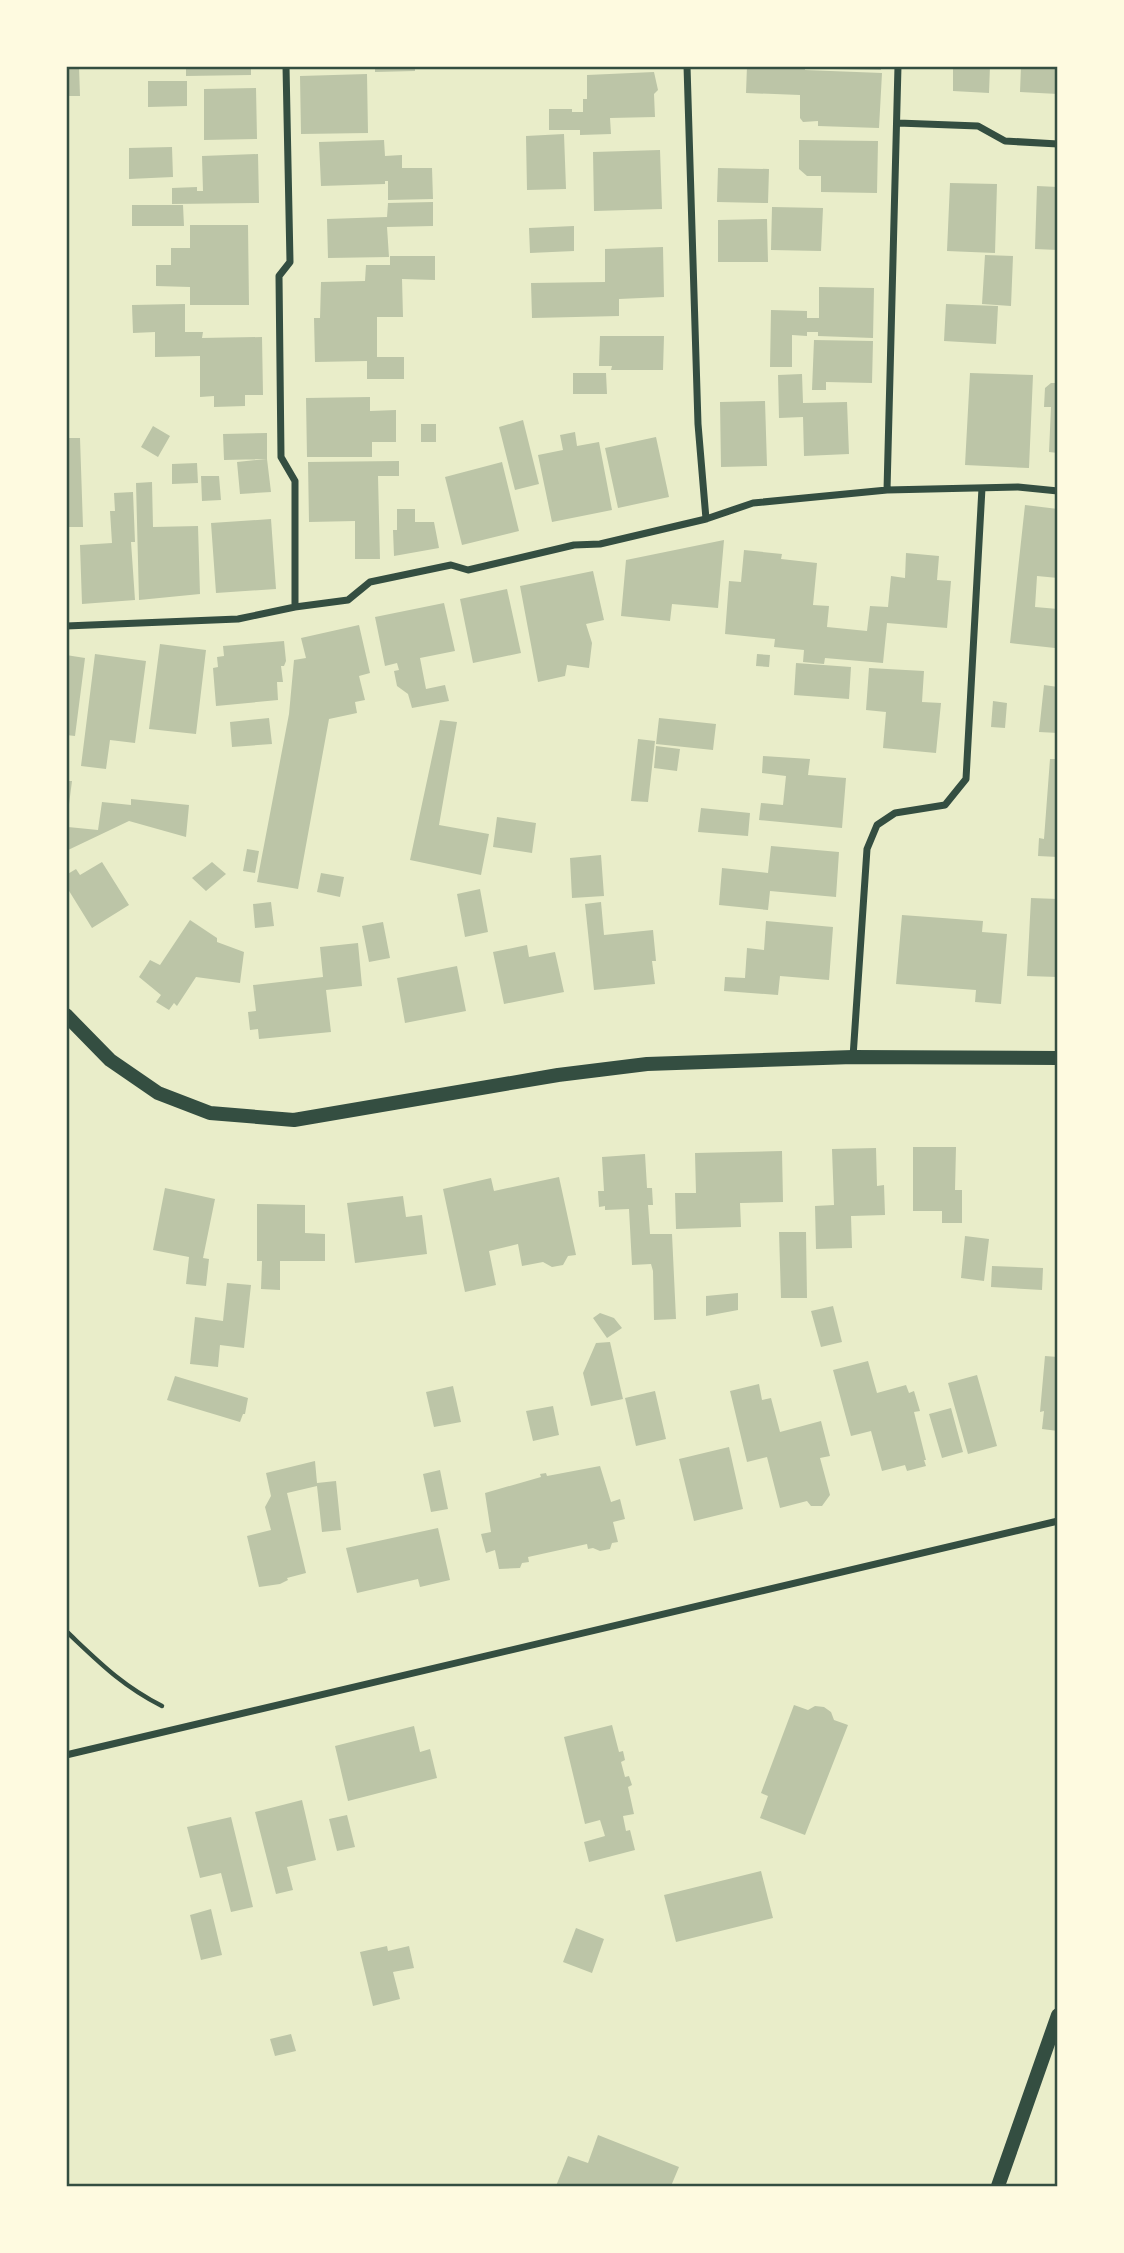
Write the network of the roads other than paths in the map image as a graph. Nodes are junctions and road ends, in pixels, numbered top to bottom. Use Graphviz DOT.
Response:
graph roads {
  1 [pos="286,66"];
  2 [pos="687,66"];
  3 [pos="898,66"];
  4 [pos="898,123"];
  5 [pos="1058,144"];
  6 [pos="982,488"];
  7 [pos="887,490"];
  8 [pos="1058,491"];
  9 [pos="706,519"];
  10 [pos="295,607"];
  11 [pos="66,626"];
  12 [pos="66,1015"];
  13 [pos="853,1057"];
  14 [pos="1058,1058"];
  15 [pos="1058,1521"];
  16 [pos="66,1755"];
  17 [pos="1058,2015"];
  18 [pos="998,2186"];
  1 -- 10 [label="street"];
  2 -- 9 [label="street"];
  3 -- 4 [label="street"];
  4 -- 5 [label="street"];
  4 -- 7 [label="street"];
  6 -- 7 [label="street"];
  6 -- 8 [label="street"];
  6 -- 13 [label="street"];
  7 -- 9 [label="street"];
  9 -- 10 [label="street"];
  10 -- 11 [label="street"];
  12 -- 13 [label="main road"];
  13 -- 14 [label="main road"];
  15 -- 16 [label="street"];
  17 -- 18 [label="main road"];
}
